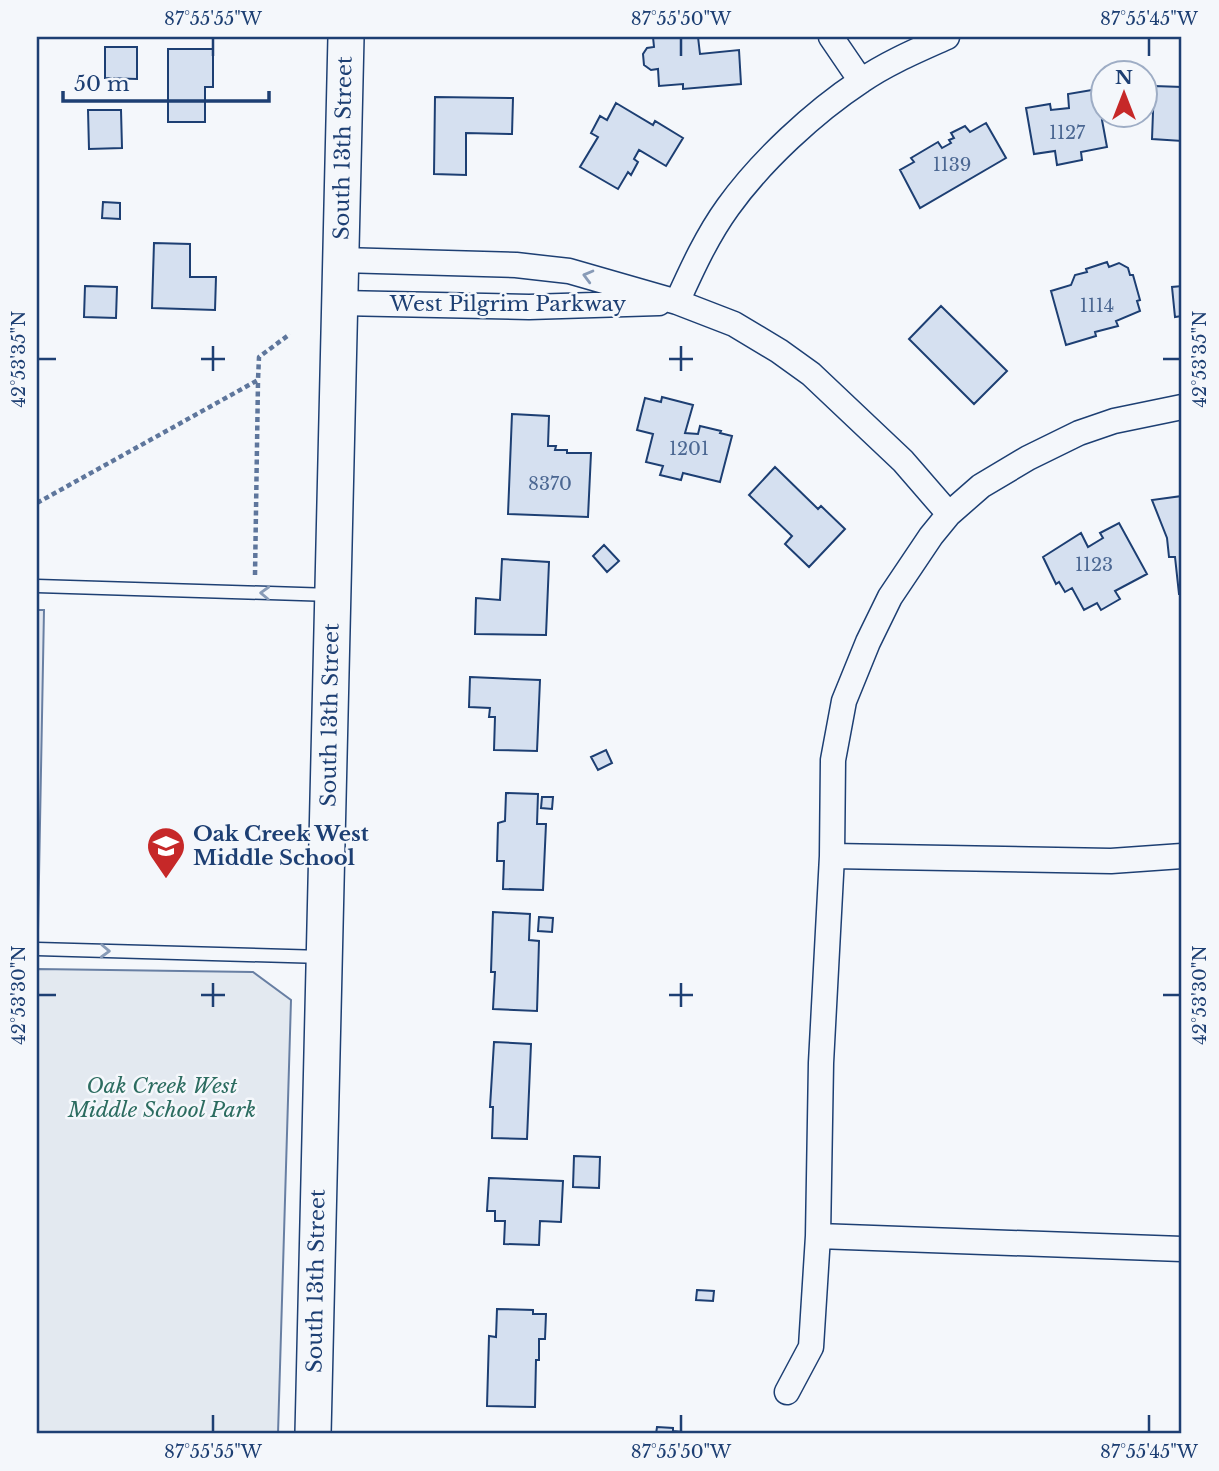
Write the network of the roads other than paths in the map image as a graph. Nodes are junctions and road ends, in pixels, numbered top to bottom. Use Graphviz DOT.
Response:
graph roads {
  1 [pos="346,37"];
  2 [pos="831,37"];
  3 [pos="947,37"];
  4 [pos="861,81"];
  5 [pos="341,260"];
  6 [pos="677,302"];
  7 [pos="340,303"];
  8 [pos="1182,407"];
  9 [pos="949,514"];
  10 [pos="37,586"];
  11 [pos="333,595"];
  12 [pos="832,856"];
  13 [pos="1182,856"];
  14 [pos="37,949"];
  15 [pos="324,958"];
  16 [pos="817,1236"];
  17 [pos="1182,1249"];
  18 [pos="786,1392"];
  19 [pos="313,1434"];
  1 -- 5 [label="street, South 13th Street"];
  2 -- 4 [label="street"];
  3 -- 4 [label="street"];
  4 -- 6 [label="street"];
  6 -- 5 [label="street, West Pilgrim Parkway, one-way"];
  5 -- 7 [label="street, South 13th Street"];
  6 -- 7 [label="street, West Pilgrim Parkway"];
  6 -- 9 [label="street, West Pilgrim Parkway"];
  7 -- 11 [label="street, South 13th Street"];
  8 -- 9 [label="street"];
  9 -- 12 [label="street"];
  11 -- 10 [label="lane, one-way"];
  11 -- 15 [label="street, South 13th Street"];
  12 -- 13 [label="street"];
  12 -- 16 [label="street"];
  14 -- 15 [label="lane, one-way"];
  15 -- 19 [label="street, South 13th Street"];
  16 -- 17 [label="street"];
  16 -- 18 [label="street"];
}
